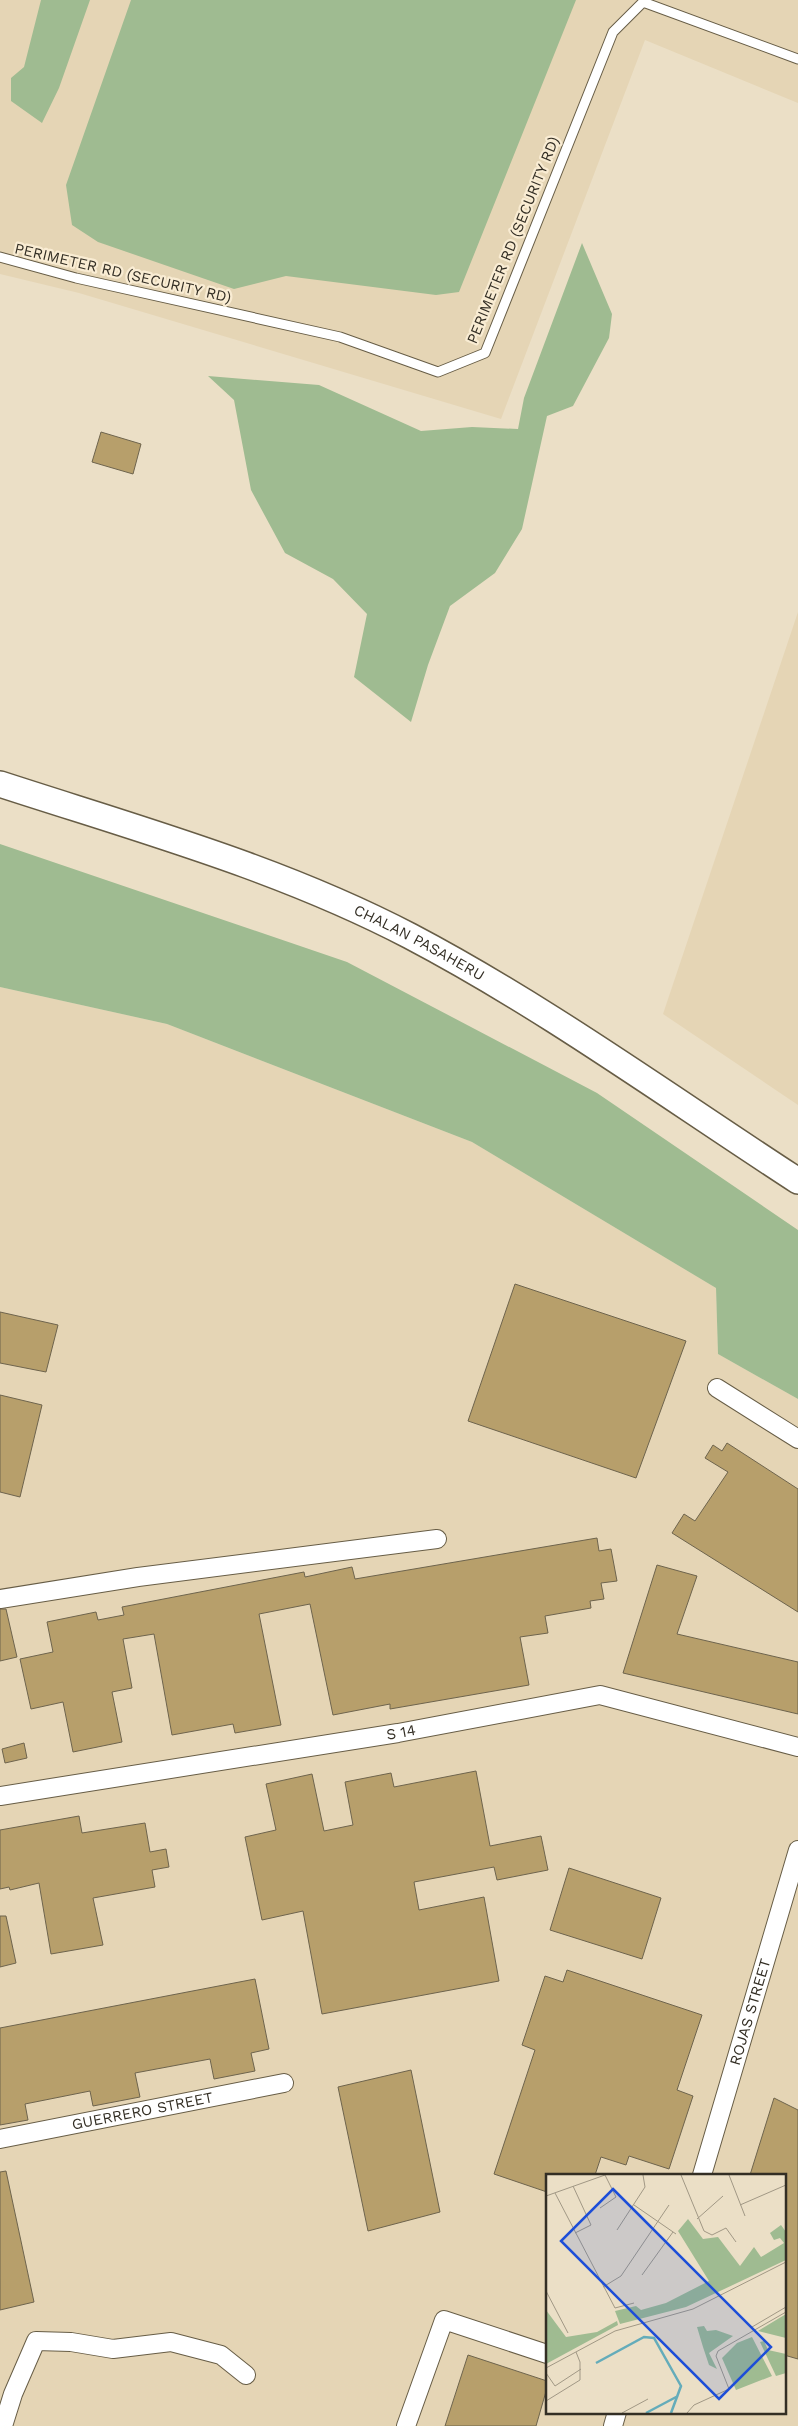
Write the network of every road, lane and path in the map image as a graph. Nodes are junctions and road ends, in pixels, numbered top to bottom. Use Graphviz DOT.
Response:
graph roads {
  1 [pos="798,59"];
  2 [pos="0,257"];
  3 [pos="0,784"];
  4 [pos="798,1181"];
  5 [pos="716,1388"];
  6 [pos="798,1439"];
  7 [pos="437,1539"];
  8 [pos="0,1599"];
  9 [pos="798,1748"];
  10 [pos="0,1796"];
  11 [pos="798,1850"];
  12 [pos="284,2083"];
  13 [pos="0,2139"];
  14 [pos="702,2174"];
  15 [pos="546,2354"];
  16 [pos="246,2375"];
  17 [pos="3,2426"];
  18 [pos="406,2426"];
  1 -- 2 [label="lane, PERIMETER RD (SECURITY RD)"];
  3 -- 4 [label="main road, CHALAN PASAHERU"];
  5 -- 6 [label="street"];
  7 -- 8 [label="street"];
  9 -- 10 [label="street, S 14"];
  11 -- 14 [label="street, ROJAS STREET"];
  12 -- 13 [label="street, GUERRERO STREET"];
  15 -- 18 [label="street"];
  16 -- 17 [label="street"];
}
